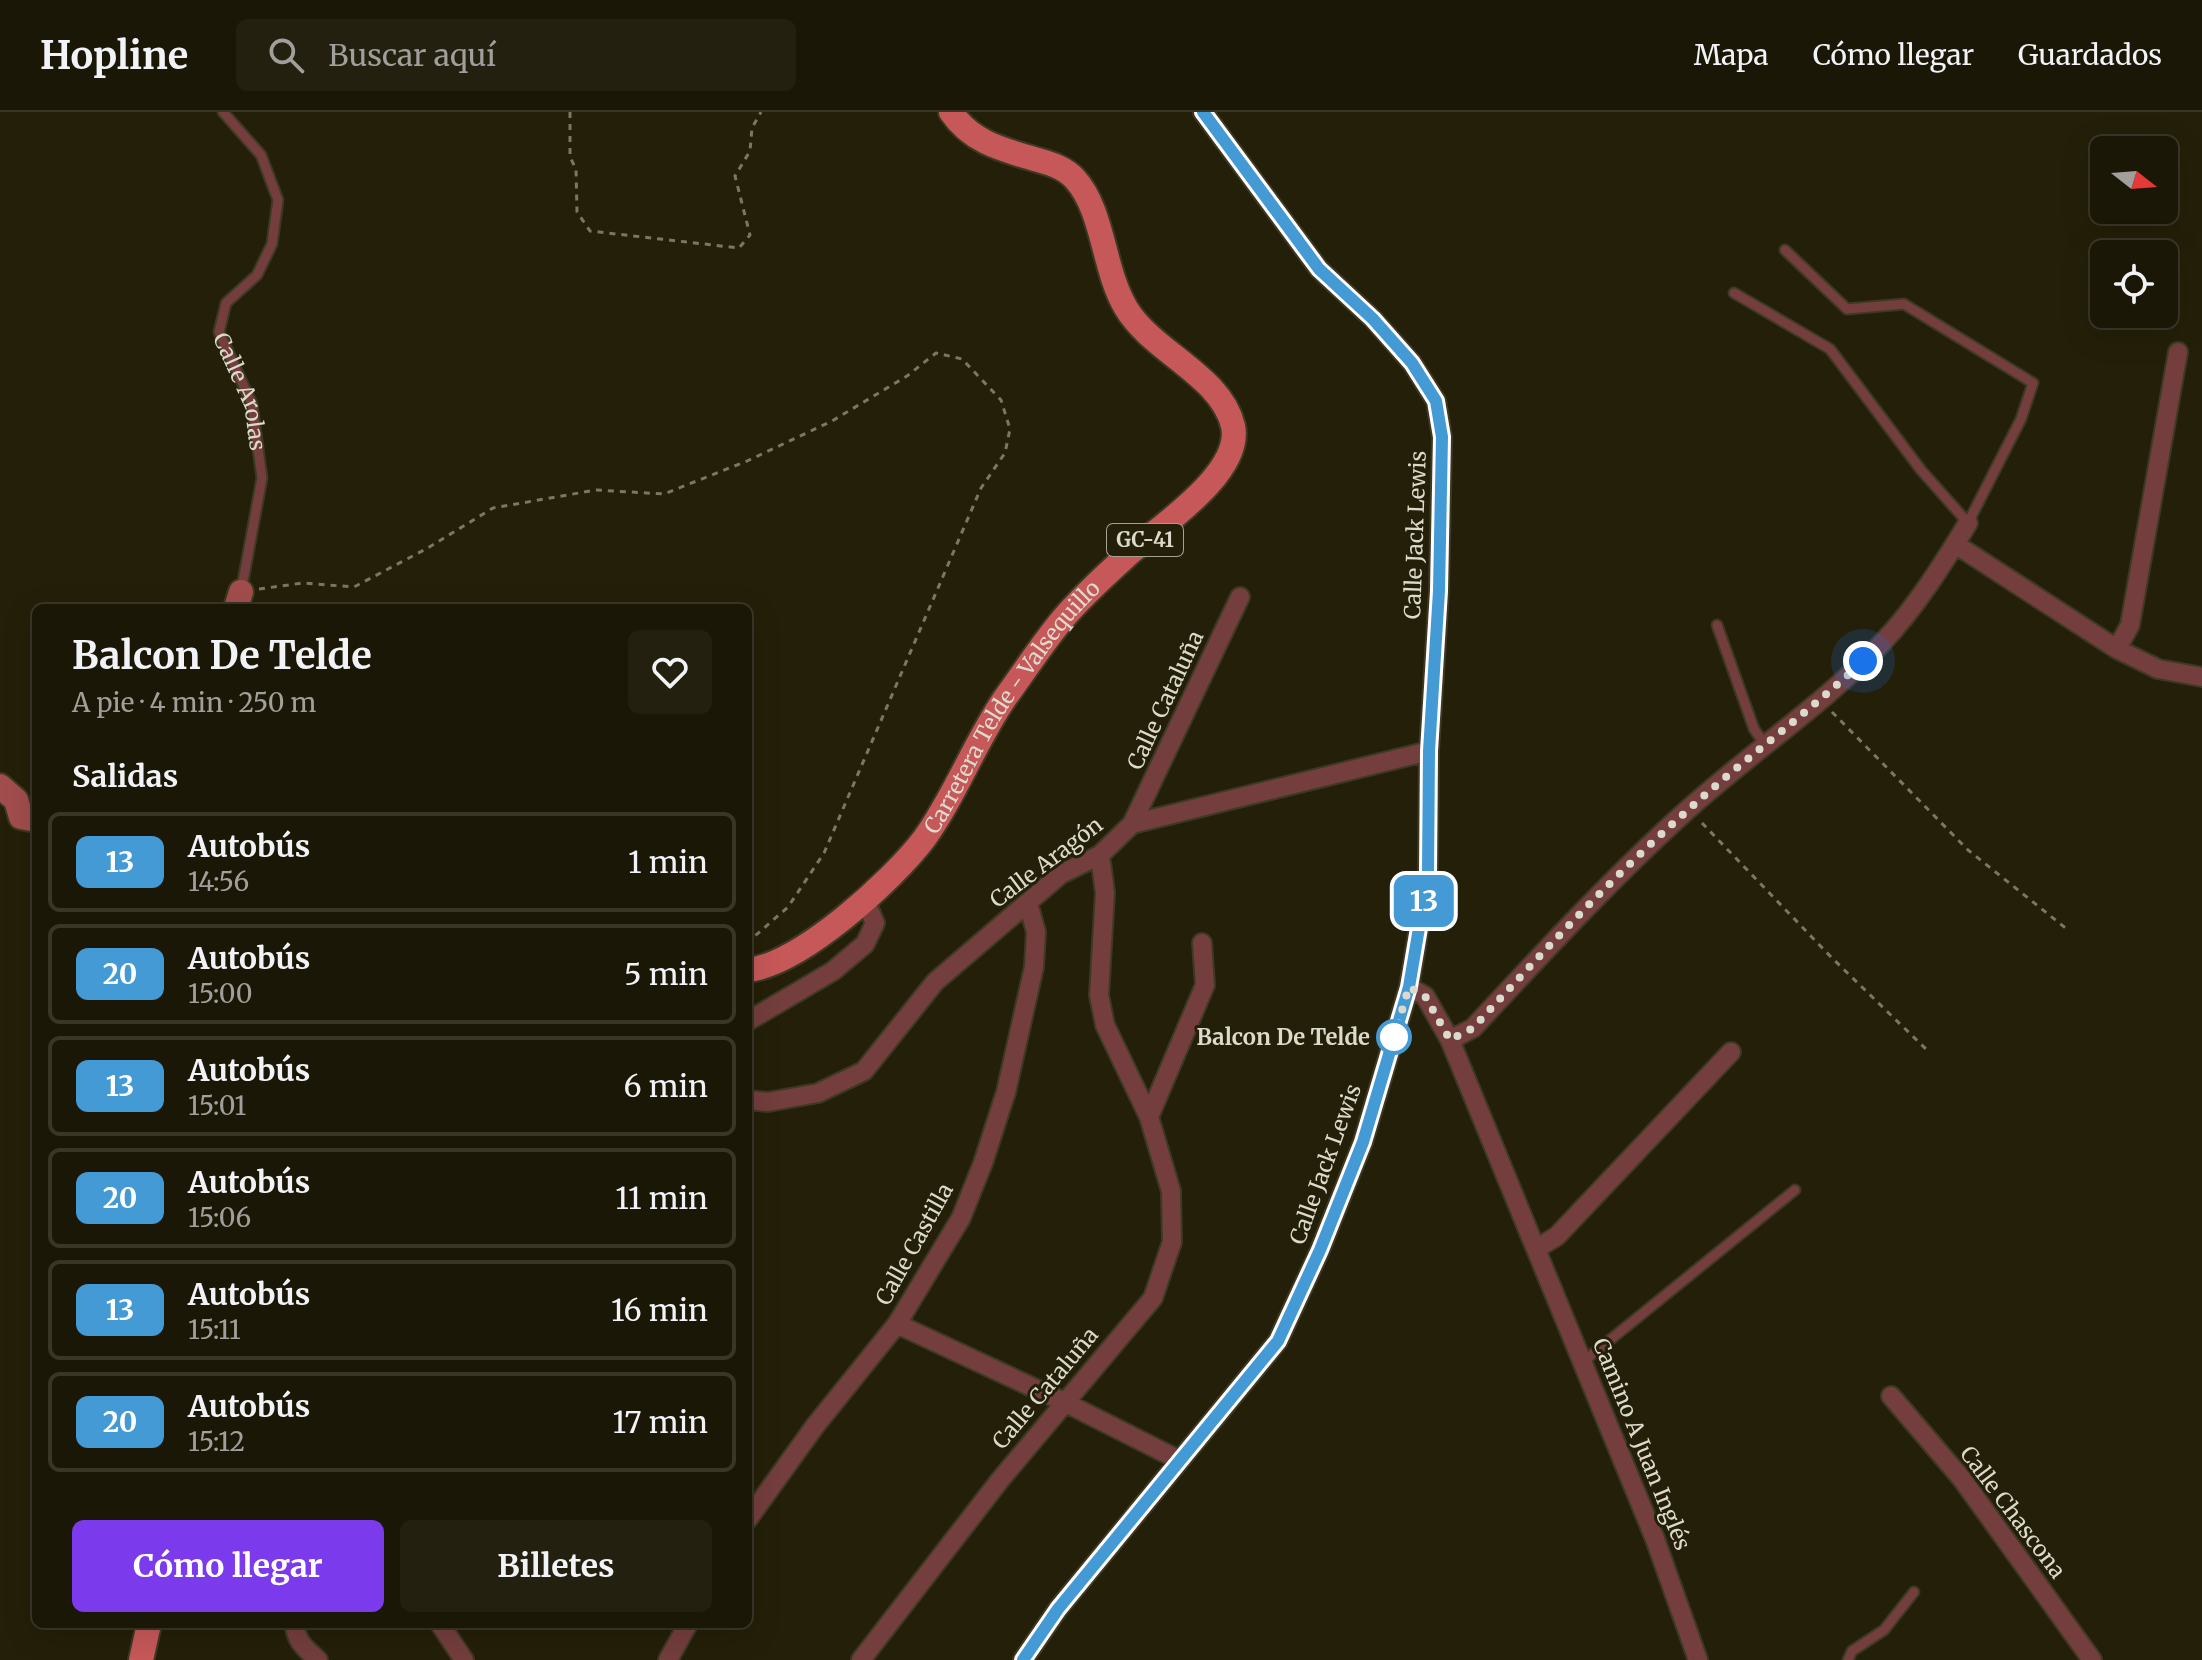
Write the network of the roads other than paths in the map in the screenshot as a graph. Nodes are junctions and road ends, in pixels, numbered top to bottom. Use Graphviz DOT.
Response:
graph roads {
  1 [pos="223,112"];
  2 [pos="951,112"];
  3 [pos="1203,112"];
  4 [pos="1785,250"];
  5 [pos="1734,293"];
  6 [pos="2178,352"];
  7 [pos="1968,523"];
  8 [pos="1955,544"];
  9 [pos="1240,597"];
  10 [pos="238,600"];
  11 [pos="1717,625"];
  12 [pos="2117,649"];
  13 [pos="2202,677"];
  14 [pos="1766,746"];
  15 [pos="1429,751"];
  16 [pos="0,786"];
  17 [pos="32,819"];
  18 [pos="1132,824"];
  19 [pos="1100,855"];
  20 [pos="865,900"];
  21 [pos="1028,903"];
  22 [pos="1202,943"];
  23 [pos="752,970"];
  24 [pos="1409,987"];
  25 [pos="752,1019"];
  26 [pos="1450,1040"];
  27 [pos="1731,1052"];
  28 [pos="752,1100"];
  29 [pos="1149,1117"];
  30 [pos="1795,1190"];
  31 [pos="1536,1249"];
  32 [pos="897,1324"];
  33 [pos="1584,1361"];
  34 [pos="1891,1396"];
  35 [pos="1064,1402"];
  36 [pos="1179,1460"];
  37 [pos="752,1513"];
  38 [pos="1914,1592"];
  39 [pos="148,1628"];
  40 [pos="295,1628"];
  41 [pos="443,1628"];
  42 [pos="686,1628"];
  43 [pos="141,1660"];
  44 [pos="318,1660"];
  45 [pos="464,1660"];
  46 [pos="668,1660"];
  47 [pos="861,1660"];
  48 [pos="1023,1660"];
  49 [pos="1698,1660"];
  50 [pos="1848,1660"];
  51 [pos="2092,1660"];
  1 -- 10 [label="lane, Calle Arolas"];
  2 -- 20 [label="main road, Carretera Telde - Valsequillo / GC-41"];
  3 -- 15 [label="street, Calle Jack Lewis"];
  4 -- 7 [label="lane"];
  5 -- 7 [label="lane"];
  6 -- 12 [label="street"];
  7 -- 8 [label="street"];
  8 -- 12 [label="street"];
  8 -- 14 [label="street"];
  9 -- 18 [label="street, Calle Cataluña"];
  11 -- 14 [label="lane"];
  12 -- 13 [label="street"];
  14 -- 26 [label="street"];
  15 -- 18 [label="street, Calle Aragón"];
  15 -- 24 [label="street, Calle Jack Lewis"];
  16 -- 17 [label="street"];
  18 -- 19 [label="street, Calle Aragón"];
  19 -- 21 [label="street, Calle Aragón"];
  19 -- 29 [label="street, Calle Cataluña"];
  20 -- 23 [label="main road, Carretera Telde - Valsequillo / GC-41"];
  20 -- 25 [label="street"];
  21 -- 28 [label="street, Calle Aragón"];
  21 -- 32 [label="street, Calle Castilla"];
  22 -- 29 [label="street"];
  24 -- 26 [label="street, Camino A Juan Inglés"];
  24 -- 36 [label="street, Calle Jack Lewis"];
  26 -- 31 [label="street, Camino A Juan Inglés"];
  27 -- 31 [label="street"];
  29 -- 35 [label="street, Calle Cataluña"];
  30 -- 33 [label="lane"];
  31 -- 33 [label="street, Camino A Juan Inglés"];
  32 -- 35 [label="street"];
  32 -- 37 [label="street, Calle Castilla"];
  33 -- 49 [label="street, Camino A Juan Inglés"];
  34 -- 51 [label="street, Calle Chascona"];
  35 -- 36 [label="street"];
  35 -- 47 [label="street, Calle Cataluña"];
  36 -- 48 [label="street, Calle Jack Lewis"];
  38 -- 50 [label="lane"];
  39 -- 43 [label="main road"];
  40 -- 44 [label="street"];
  41 -- 45 [label="street"];
  42 -- 46 [label="street"];
}
